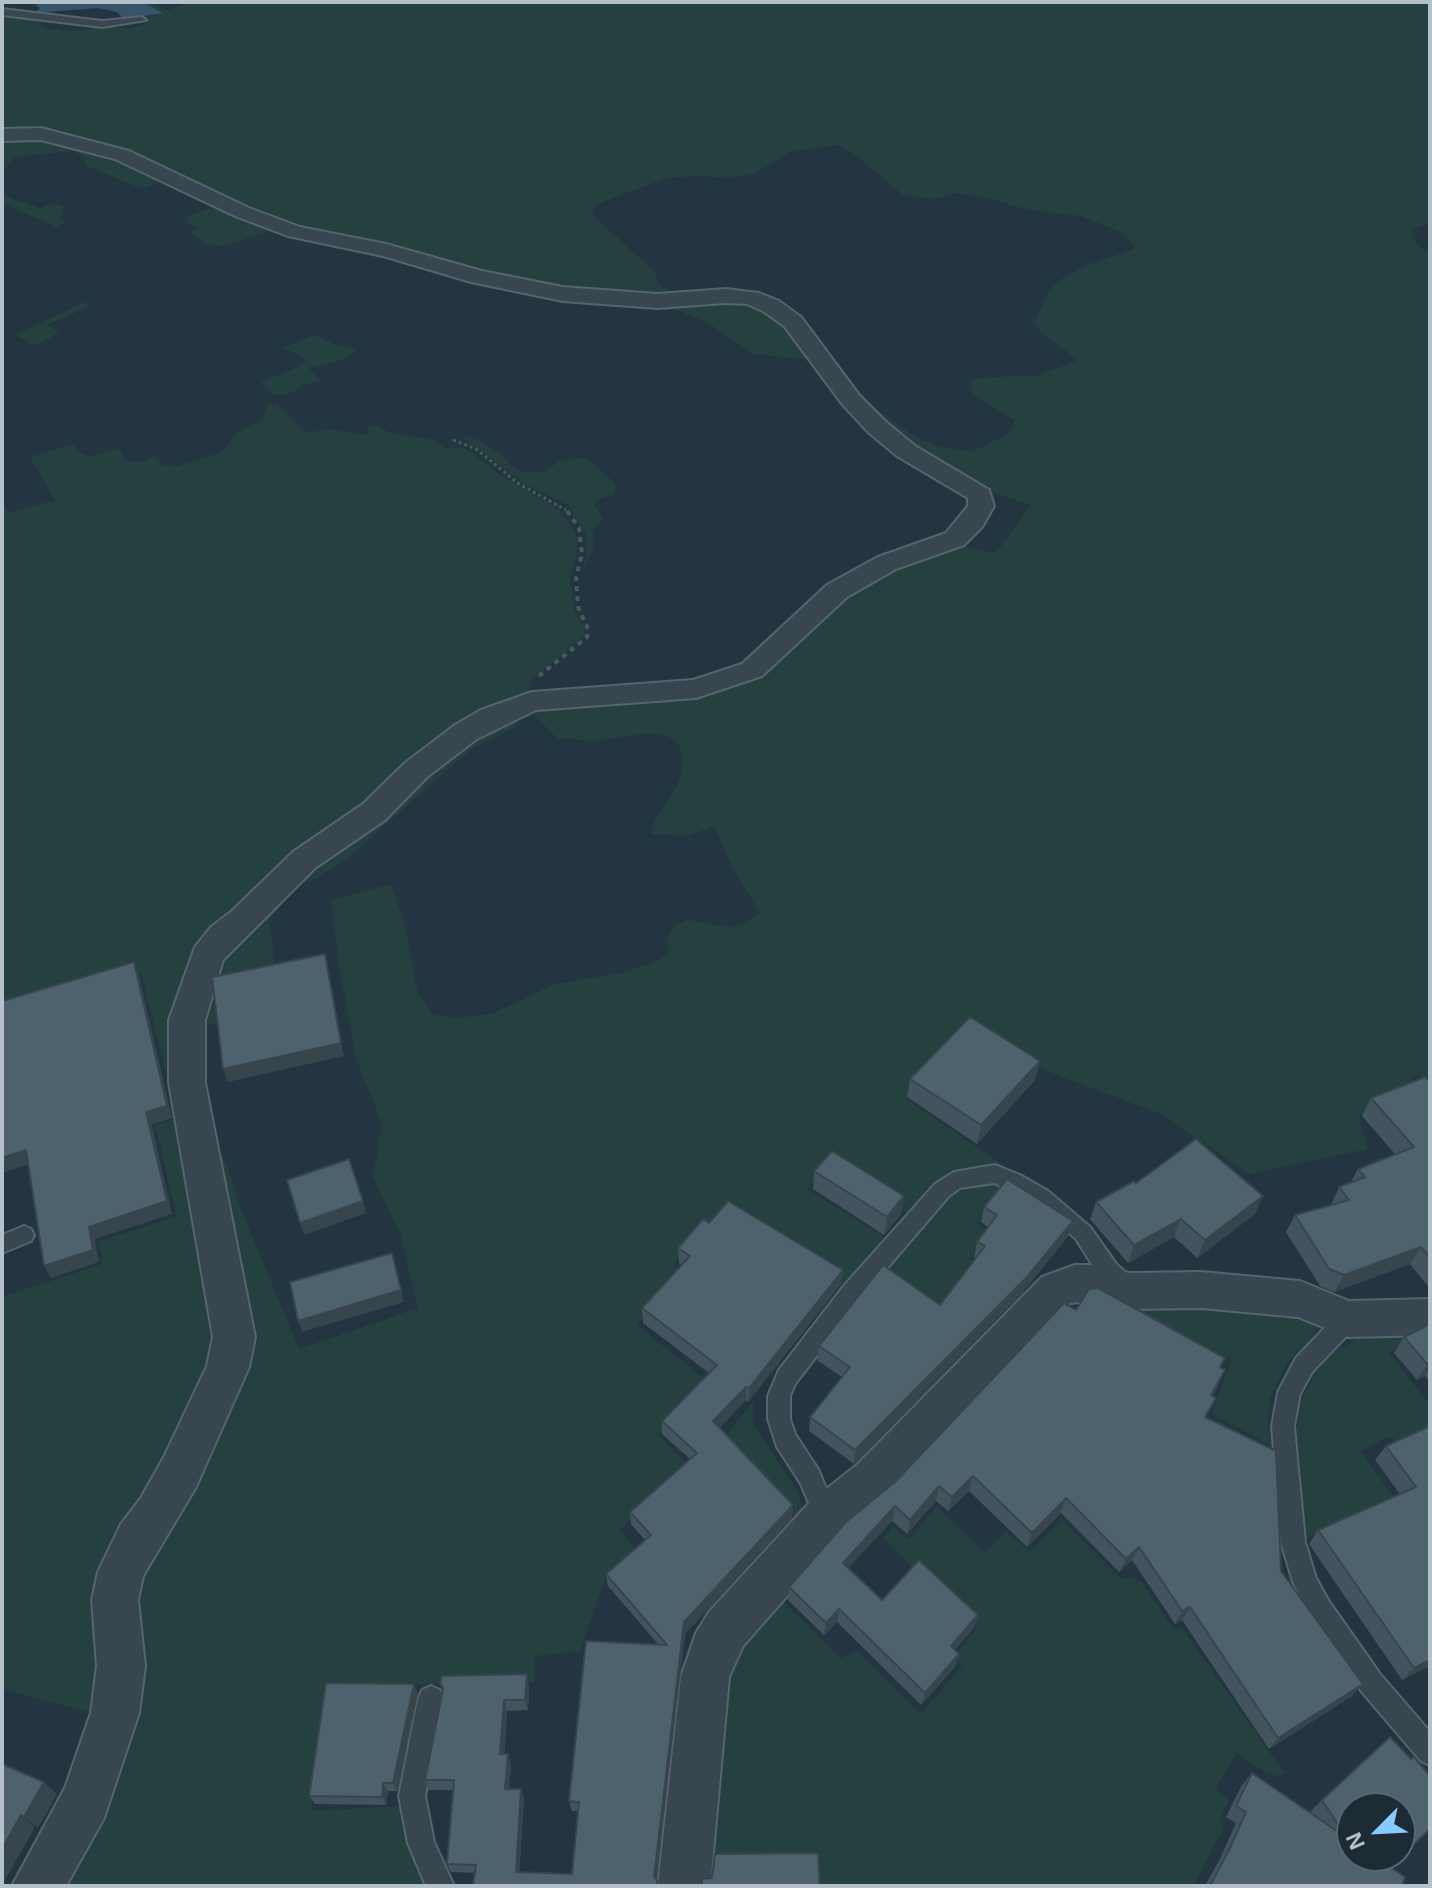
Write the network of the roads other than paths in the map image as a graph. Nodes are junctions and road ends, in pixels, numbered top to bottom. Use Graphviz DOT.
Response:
graph roads {
  1 [pos="2,12"];
  2 [pos="34,17"];
  3 [pos="2,20"];
  4 [pos="142,20"];
  5 [pos="2,135"];
  6 [pos="24,1235"];
  7 [pos="2,1244"];
  8 [pos="1129,1291"];
  9 [pos="1430,1317"];
  10 [pos="1348,1319"];
  11 [pos="826,1518"];
  12 [pos="431,1699"];
  13 [pos="1430,1752"];
  14 [pos="38,1886"];
  15 [pos="440,1886"];
  16 [pos="684,1886"];
  1 -- 2 [label="lane"];
  2 -- 3 [label="lane"];
  2 -- 4 [label="lane"];
  5 -- 14 [label="street"];
  6 -- 7 [label="lane"];
  8 -- 10 [label="street"];
  8 -- 11 [label="street"];
  8 -- 11 [label="lane"];
  9 -- 10 [label="street"];
  10 -- 13 [label="lane"];
  11 -- 16 [label="street"];
  12 -- 15 [label="lane"];
}
